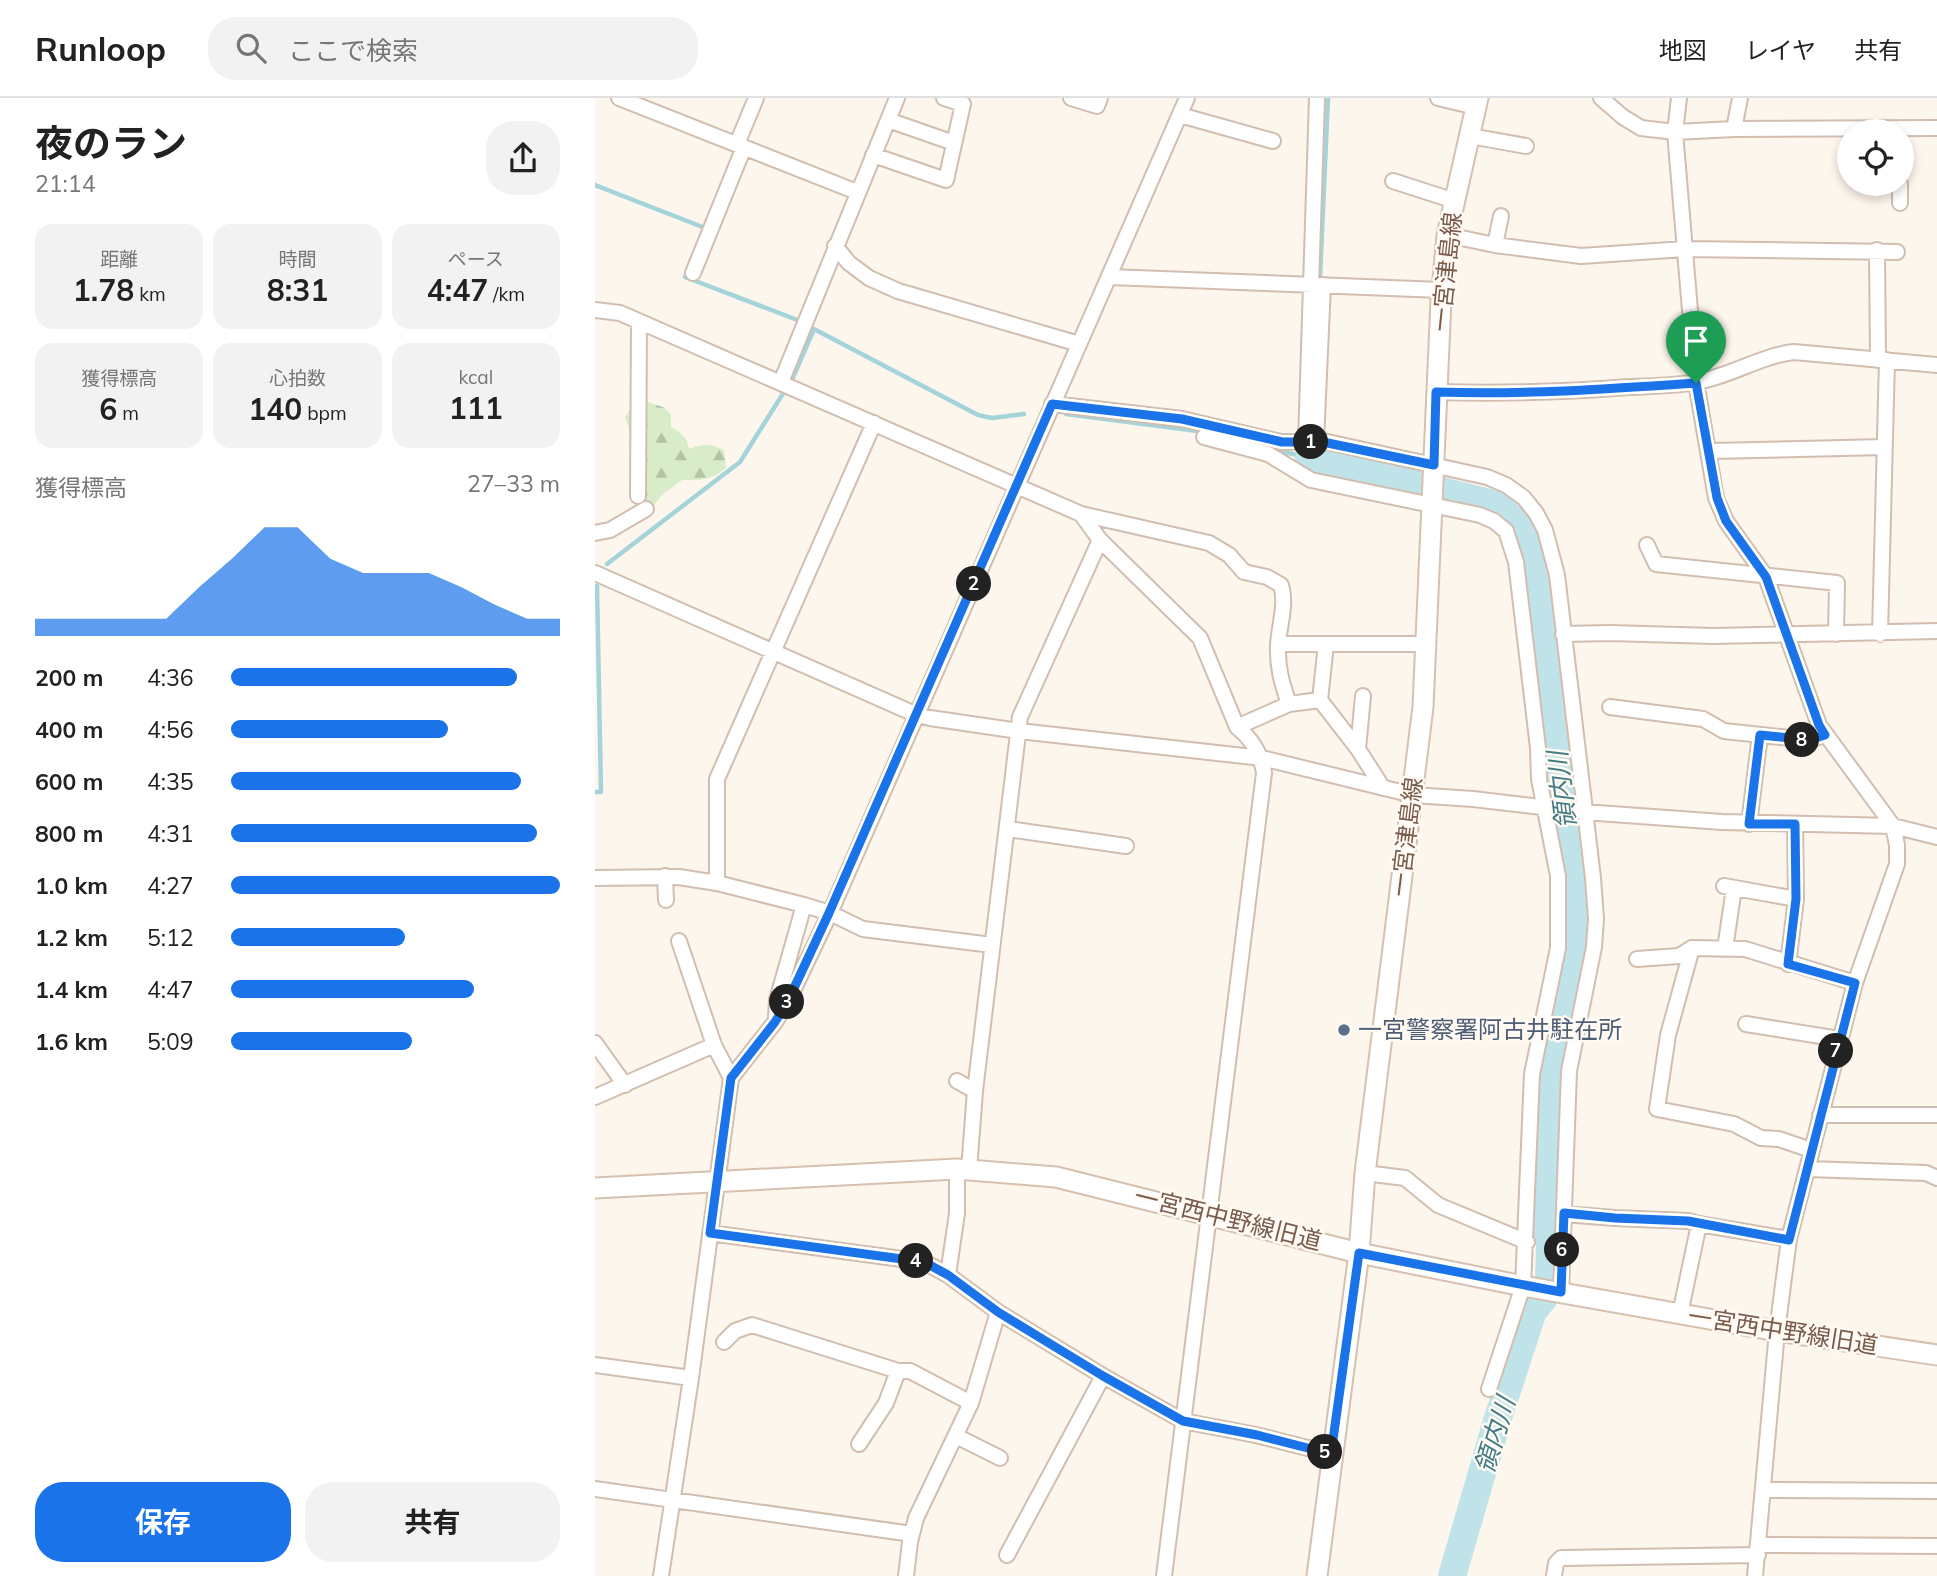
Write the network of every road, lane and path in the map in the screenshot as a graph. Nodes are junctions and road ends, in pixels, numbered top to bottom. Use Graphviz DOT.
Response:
graph roads {
  1 [pos="756,98"];
  2 [pos="897,98"];
  3 [pos="944,98"];
  4 [pos="1071,98"];
  5 [pos="1100,98"];
  6 [pos="1187,98"];
  7 [pos="1317,98"];
  8 [pos="1438,98"];
  9 [pos="1601,98"];
  10 [pos="1679,98"];
  11 [pos="1740,98"];
  12 [pos="622,99"];
  13 [pos="1477,102"];
  14 [pos="1180,115"];
  15 [pos="888,120"];
  16 [pos="1937,128"];
  17 [pos="1734,129"];
  18 [pos="1914,129"];
  19 [pos="1837,130"];
  20 [pos="1675,132"];
  21 [pos="1470,136"];
  22 [pos="954,142"];
  23 [pos="1273,142"];
  24 [pos="740,146"];
  25 [pos="1526,146"];
  26 [pos="873,155"];
  27 [pos="1393,181"];
  28 [pos="857,192"];
  29 [pos="1900,196"];
  30 [pos="1455,201"];
  31 [pos="1900,202"];
  32 [pos="1501,216"];
  33 [pos="1447,235"];
  34 [pos="1495,245"];
  35 [pos="835,247"];
  36 [pos="1685,249"];
  37 [pos="1877,250"];
  38 [pos="1898,252"];
  39 [pos="692,273"];
  40 [pos="1110,277"];
  41 [pos="1317,284"];
  42 [pos="1441,290"];
  43 [pos="595,310"];
  44 [pos="639,321"];
  45 [pos="1079,344"];
  46 [pos="1882,360"];
  47 [pos="1937,365"];
  48 [pos="781,382"];
  49 [pos="1696,383"];
  50 [pos="1436,392"];
  51 [pos="1052,404"];
  52 [pos="874,423"];
  53 [pos="1204,437"];
  54 [pos="1311,442"];
  55 [pos="1885,447"];
  56 [pos="1710,451"];
  57 [pos="1434,465"];
  58 [pos="1017,486"];
  59 [pos="1432,505"];
  60 [pos="1081,514"];
  61 [pos="595,533"];
  62 [pos="1100,540"];
  63 [pos="1647,545"];
  64 [pos="595,573"];
  65 [pos="1766,577"];
  66 [pos="1937,631"];
  67 [pos="1563,634"];
  68 [pos="1836,634"];
  69 [pos="1880,634"];
  70 [pos="1787,635"];
  71 [pos="1278,644"];
  72 [pos="1326,644"];
  73 [pos="1426,644"];
  74 [pos="773,652"];
  75 [pos="1363,696"];
  76 [pos="1320,699"];
  77 [pos="1289,704"];
  78 [pos="1610,707"];
  79 [pos="917,715"];
  80 [pos="1237,727"];
  81 [pos="1019,731"];
  82 [pos="1760,735"];
  83 [pos="1825,735"];
  84 [pos="1358,749"];
  85 [pos="1262,758"];
  86 [pos="1383,789"];
  87 [pos="1413,794"];
  88 [pos="1545,807"];
  89 [pos="1584,812"];
  90 [pos="1749,824"];
  91 [pos="1795,824"];
  92 [pos="1893,826"];
  93 [pos="1008,829"];
  94 [pos="1937,837"];
  95 [pos="1126,846"];
  96 [pos="665,876"];
  97 [pos="595,878"];
  98 [pos="717,883"];
  99 [pos="1796,899"];
  100 [pos="666,900"];
  101 [pos="804,905"];
  102 [pos="829,913"];
  103 [pos="679,940"];
  104 [pos="992,945"];
  105 [pos="1692,948"];
  106 [pos="1725,949"];
  107 [pos="1637,958"];
  108 [pos="1788,964"];
  109 [pos="1855,983"];
  110 [pos="775,1022"];
  111 [pos="1746,1024"];
  112 [pos="1839,1039"];
  113 [pos="595,1043"];
  114 [pos="714,1045"];
  115 [pos="731,1078"];
  116 [pos="957,1081"];
  117 [pos="625,1085"];
  118 [pos="975,1091"];
  119 [pos="595,1097"];
  120 [pos="1820,1115"];
  121 [pos="1937,1115"];
  122 [pos="1811,1150"];
  123 [pos="963,1169"];
  124 [pos="1808,1169"];
  125 [pos="1366,1173"];
  126 [pos="1937,1178"];
  127 [pos="718,1182"];
  128 [pos="595,1188"];
  129 [pos="1564,1213"];
  130 [pos="1210,1214"];
  131 [pos="1699,1224"];
  132 [pos="710,1233"];
  133 [pos="1789,1240"];
  134 [pos="1527,1242"];
  135 [pos="1359,1253"];
  136 [pos="948,1275"];
  137 [pos="1524,1286"];
  138 [pos="1561,1292"];
  139 [pos="998,1312"];
  140 [pos="1680,1314"];
  141 [pos="1777,1331"];
  142 [pos="724,1342"];
  143 [pos="1937,1355"];
  144 [pos="595,1366"];
  145 [pos="898,1371"];
  146 [pos="1103,1376"];
  147 [pos="691,1378"];
  148 [pos="1489,1390"];
  149 [pos="971,1403"];
  150 [pos="1183,1421"];
  151 [pos="956,1436"];
  152 [pos="859,1444"];
  153 [pos="1331,1454"];
  154 [pos="1000,1458"];
  155 [pos="595,1489"];
  156 [pos="1763,1490"];
  157 [pos="1937,1491"];
  158 [pos="671,1499"];
  159 [pos="912,1534"];
  160 [pos="1937,1546"];
  161 [pos="1758,1550"];
  162 [pos="1007,1555"];
  163 [pos="661,1576"];
  164 [pos="906,1576"];
  165 [pos="1164,1576"];
  166 [pos="1317,1576"];
  167 [pos="1555,1576"];
  168 [pos="1755,1576"];
  1 -- 24 [label="street"];
  2 -- 15 [label="street"];
  3 -- 22 [label="street"];
  4 -- 5 [label="street"];
  6 -- 14 [label="street"];
  7 -- 41 [label="street"];
  8 -- 13 [label="street"];
  9 -- 20 [label="street"];
  10 -- 20 [label="street"];
  11 -- 17 [label="street"];
  12 -- 24 [label="street"];
  13 -- 21 [label="main road, 一宮津島線"];
  14 -- 23 [label="street"];
  14 -- 40 [label="street"];
  15 -- 22 [label="street"];
  15 -- 26 [label="street"];
  16 -- 18 [label="street"];
  17 -- 19 [label="street"];
  17 -- 20 [label="street"];
  20 -- 36 [label="street"];
  21 -- 25 [label="street"];
  21 -- 30 [label="main road, 一宮津島線"];
  22 -- 26 [label="street"];
  24 -- 28 [label="street"];
  24 -- 39 [label="street"];
  26 -- 28 [label="street"];
  27 -- 30 [label="street"];
  28 -- 35 [label="street"];
  29 -- 31 [label="street"];
  30 -- 33 [label="main road, 一宮津島線"];
  32 -- 34 [label="street"];
  33 -- 34 [label="street"];
  33 -- 42 [label="main road, 一宮津島線"];
  34 -- 36 [label="street"];
  35 -- 45 [label="street"];
  35 -- 48 [label="street"];
  36 -- 37 [label="street"];
  36 -- 49 [label="street"];
  37 -- 38 [label="street"];
  37 -- 46 [label="street"];
  40 -- 41 [label="street"];
  40 -- 45 [label="street"];
  41 -- 42 [label="street"];
  41 -- 54 [label="street"];
  42 -- 50 [label="main road, 一宮津島線"];
  43 -- 44 [label="street"];
  44 -- 48 [label="street"];
  44 -- 61 [label="street"];
  45 -- 51 [label="street"];
  46 -- 47 [label="street"];
  46 -- 49 [label="street"];
  46 -- 55 [label="street"];
  48 -- 52 [label="street"];
  49 -- 50 [label="street"];
  49 -- 56 [label="street"];
  50 -- 57 [label="main road, 一宮津島線"];
  51 -- 54 [label="street"];
  51 -- 58 [label="street"];
  52 -- 58 [label="street"];
  52 -- 74 [label="street"];
  53 -- 59 [label="street"];
  54 -- 57 [label="street"];
  55 -- 56 [label="street"];
  55 -- 69 [label="street"];
  56 -- 65 [label="street"];
  57 -- 59 [label="main road, 一宮津島線"];
  57 -- 67 [label="street"];
  58 -- 60 [label="street"];
  58 -- 79 [label="street"];
  59 -- 73 [label="main road, 一宮津島線"];
  59 -- 88 [label="street"];
  60 -- 62 [label="street"];
  60 -- 71 [label="street"];
  62 -- 80 [label="street"];
  62 -- 81 [label="street"];
  63 -- 65 [label="street"];
  64 -- 74 [label="street"];
  65 -- 68 [label="street"];
  65 -- 70 [label="street"];
  66 -- 69 [label="street"];
  67 -- 70 [label="street"];
  67 -- 89 [label="street"];
  68 -- 69 [label="street"];
  68 -- 70 [label="street"];
  70 -- 83 [label="street"];
  71 -- 72 [label="street"];
  71 -- 77 [label="street"];
  72 -- 73 [label="street"];
  72 -- 76 [label="street"];
  73 -- 87 [label="main road, 一宮津島線"];
  74 -- 79 [label="street"];
  74 -- 98 [label="street"];
  75 -- 84 [label="street"];
  76 -- 77 [label="street"];
  76 -- 84 [label="street"];
  77 -- 80 [label="street"];
  78 -- 82 [label="street"];
  79 -- 81 [label="street"];
  79 -- 102 [label="street"];
  80 -- 85 [label="street"];
  81 -- 85 [label="street"];
  81 -- 93 [label="street"];
  82 -- 83 [label="street"];
  82 -- 90 [label="street"];
  83 -- 92 [label="street"];
  84 -- 86 [label="street"];
  85 -- 86 [label="street"];
  85 -- 130 [label="street"];
  86 -- 87 [label="street"];
  87 -- 88 [label="street"];
  87 -- 125 [label="main road, 一宮津島線"];
  88 -- 89 [label="street"];
  88 -- 134 [label="street"];
  89 -- 90 [label="street"];
  89 -- 129 [label="street"];
  90 -- 91 [label="street"];
  91 -- 92 [label="street"];
  91 -- 99 [label="street"];
  92 -- 94 [label="street"];
  92 -- 109 [label="street"];
  93 -- 95 [label="street"];
  93 -- 104 [label="street"];
  96 -- 97 [label="street"];
  96 -- 98 [label="street"];
  96 -- 100 [label="street"];
  98 -- 101 [label="street"];
  99 -- 106 [label="street"];
  99 -- 108 [label="street"];
  101 -- 102 [label="street"];
  101 -- 110 [label="street"];
  102 -- 104 [label="street"];
  102 -- 110 [label="street"];
  103 -- 114 [label="street"];
  104 -- 118 [label="street"];
  105 -- 106 [label="street"];
  105 -- 107 [label="street"];
  105 -- 122 [label="street"];
  106 -- 108 [label="street"];
  108 -- 109 [label="street"];
  109 -- 112 [label="street"];
  110 -- 115 [label="street"];
  111 -- 112 [label="street"];
  112 -- 120 [label="street"];
  113 -- 117 [label="street"];
  114 -- 115 [label="street"];
  114 -- 117 [label="street"];
  115 -- 127 [label="street"];
  116 -- 118 [label="street"];
  117 -- 119 [label="street"];
  118 -- 123 [label="street"];
  120 -- 121 [label="street"];
  120 -- 122 [label="street"];
  122 -- 124 [label="street"];
  123 -- 127 [label="main road, 一宮西中野線旧道"];
  123 -- 130 [label="main road, 一宮西中野線旧道"];
  123 -- 136 [label="street"];
  124 -- 126 [label="street"];
  124 -- 133 [label="street"];
  125 -- 134 [label="street"];
  125 -- 135 [label="main road, 一宮津島線"];
  127 -- 128 [label="main road, 一宮西中野線旧道"];
  127 -- 132 [label="street"];
  129 -- 131 [label="street"];
  129 -- 138 [label="street"];
  130 -- 135 [label="main road, 一宮西中野線旧道"];
  130 -- 150 [label="street"];
  131 -- 133 [label="street"];
  131 -- 140 [label="street"];
  132 -- 136 [label="street"];
  132 -- 147 [label="street"];
  133 -- 141 [label="street"];
  134 -- 137 [label="street"];
  135 -- 137 [label="main road, 一宮西中野線旧道"];
  135 -- 153 [label="main road, 一宮津島線"];
  136 -- 139 [label="street"];
  137 -- 138 [label="main road, 一宮西中野線旧道"];
  137 -- 148 [label="street"];
  138 -- 140 [label="main road, 一宮西中野線旧道"];
  139 -- 146 [label="street"];
  139 -- 149 [label="street"];
  140 -- 141 [label="main road, 一宮西中野線旧道"];
  141 -- 143 [label="main road, 一宮西中野線旧道"];
  141 -- 156 [label="street"];
  142 -- 145 [label="street"];
  144 -- 147 [label="street"];
  145 -- 149 [label="street"];
  145 -- 152 [label="street"];
  146 -- 150 [label="street"];
  146 -- 162 [label="street"];
  147 -- 158 [label="street"];
  149 -- 151 [label="street"];
  150 -- 153 [label="street"];
  150 -- 165 [label="street"];
  151 -- 154 [label="street"];
  151 -- 159 [label="street"];
  153 -- 166 [label="main road, 一宮津島線"];
  155 -- 158 [label="street"];
  156 -- 157 [label="street"];
  156 -- 161 [label="street"];
  158 -- 159 [label="street"];
  158 -- 163 [label="street"];
  159 -- 164 [label="street"];
  160 -- 161 [label="street"];
  161 -- 167 [label="street"];
  161 -- 168 [label="street"];
}
